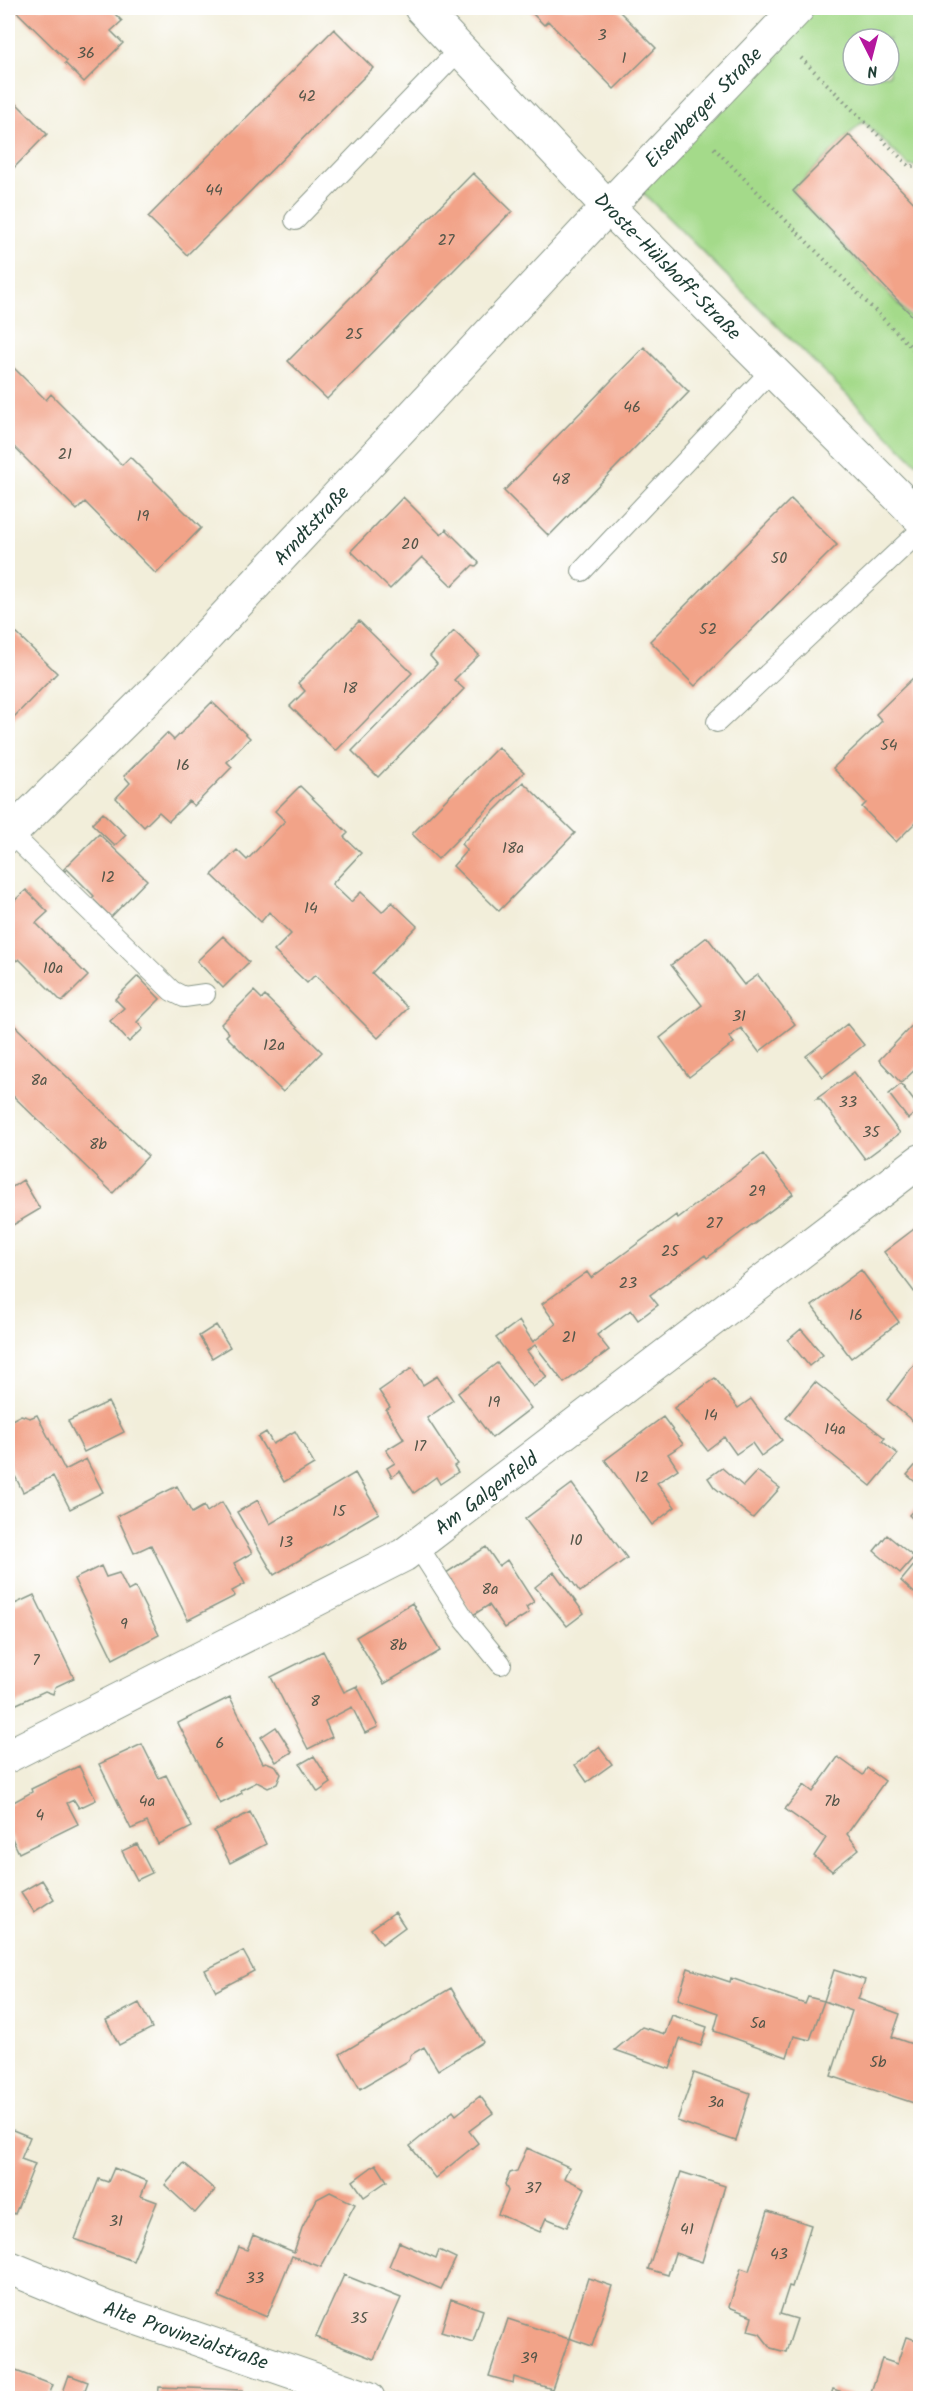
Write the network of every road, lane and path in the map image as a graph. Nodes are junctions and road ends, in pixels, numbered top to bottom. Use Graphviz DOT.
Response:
graph roads {
  1 [pos="421,8"];
  2 [pos="798,8"];
  3 [pos="775,32"];
  4 [pos="460,49"];
  5 [pos="688,123"];
  6 [pos="921,166"];
  7 [pos="608,207"];
  8 [pos="295,220"];
  9 [pos="921,356"];
  10 [pos="772,370"];
  11 [pos="921,518"];
  12 [pos="921,531"];
  13 [pos="582,571"];
  14 [pos="717,722"];
  15 [pos="9,834"];
  16 [pos="205,994"];
  17 [pos="921,1161"];
  18 [pos="417,1545"];
  19 [pos="501,1664"];
  20 [pos="8,1756"];
  21 [pos="8,2267"];
  22 [pos="368,2398"];
  1 -- 4 [label="street, Droste-Hülshoff-Straße"];
  2 -- 3 [label="street, Eisenberger Straße"];
  3 -- 5 [label="street, Eisenberger Straße"];
  3 -- 6 [label="path"];
  4 -- 7 [label="street, Droste-Hülshoff-Straße"];
  4 -- 8 [label="lane"];
  5 -- 7 [label="street, Eisenberger Straße"];
  5 -- 9 [label="path"];
  7 -- 10 [label="street, Droste-Hülshoff-Straße"];
  7 -- 15 [label="street, Arndtstraße"];
  10 -- 11 [label="street, Droste-Hülshoff-Straße"];
  10 -- 13 [label="lane"];
  12 -- 14 [label="lane"];
  15 -- 16 [label="lane"];
  17 -- 18 [label="street, Am Galgenfeld"];
  18 -- 19 [label="lane"];
  18 -- 20 [label="street, Am Galgenfeld"];
  21 -- 22 [label="street, Alte Provinzialstraße"];
}
